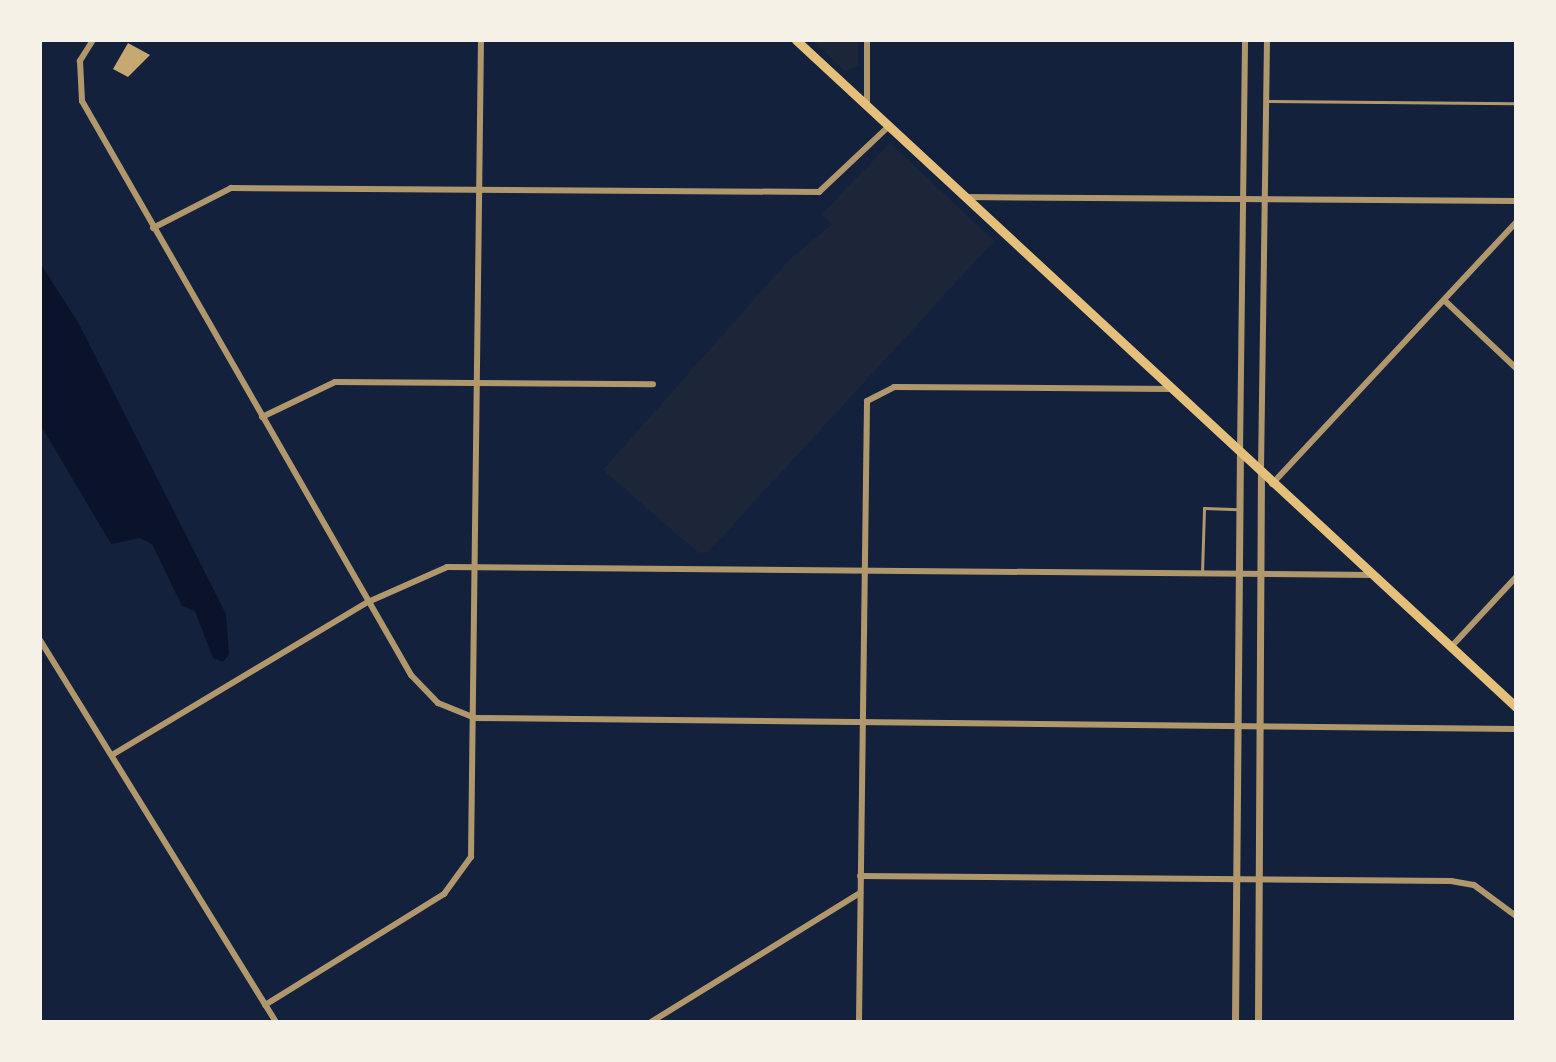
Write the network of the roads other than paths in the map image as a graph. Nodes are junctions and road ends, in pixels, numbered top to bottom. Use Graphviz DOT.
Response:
graph roads {
  1 [pos="93,40"];
  2 [pos="481,40"];
  3 [pos="796,40"];
  4 [pos="867,40"];
  5 [pos="1245,40"];
  6 [pos="1267,40"];
  7 [pos="1266,101"];
  8 [pos="1516,103"];
  9 [pos="867,106"];
  10 [pos="888,127"];
  11 [pos="479,190"];
  12 [pos="964,197"];
  13 [pos="1242,198"];
  14 [pos="1265,198"];
  15 [pos="1516,201"];
  16 [pos="1516,222"];
  17 [pos="153,228"];
  18 [pos="1444,300"];
  19 [pos="1516,368"];
  20 [pos="479,384"];
  21 [pos="653,384"];
  22 [pos="1172,389"];
  23 [pos="262,417"];
  24 [pos="1240,453"];
  25 [pos="1261,473"];
  26 [pos="1272,484"];
  27 [pos="1239,509"];
  28 [pos="476,567"];
  29 [pos="863,570"];
  30 [pos="1202,573"];
  31 [pos="1239,574"];
  32 [pos="1260,574"];
  33 [pos="1373,575"];
  34 [pos="1516,577"];
  35 [pos="368,602"];
  36 [pos="40,640"];
  37 [pos="1451,647"];
  38 [pos="1516,707"];
  39 [pos="475,718"];
  40 [pos="861,723"];
  41 [pos="1237,726"];
  42 [pos="1260,727"];
  43 [pos="1516,729"];
  44 [pos="112,755"];
  45 [pos="860,876"];
  46 [pos="1236,879"];
  47 [pos="1259,879"];
  48 [pos="860,893"];
  49 [pos="1516,916"];
  50 [pos="265,1005"];
  51 [pos="276,1022"];
  52 [pos="651,1022"];
  53 [pos="859,1022"];
  54 [pos="1235,1022"];
  55 [pos="1258,1022"];
  1 -- 17 [label="street"];
  2 -- 11 [label="street"];
  3 -- 9 [label="main road"];
  4 -- 9 [label="street"];
  5 -- 13 [label="street"];
  6 -- 7 [label="street"];
  7 -- 8 [label="lane"];
  7 -- 14 [label="street"];
  9 -- 10 [label="main road"];
  10 -- 11 [label="street"];
  10 -- 12 [label="main road"];
  11 -- 17 [label="street"];
  11 -- 20 [label="street"];
  12 -- 13 [label="street"];
  12 -- 22 [label="main road"];
  13 -- 14 [label="street"];
  13 -- 24 [label="street"];
  14 -- 15 [label="street"];
  14 -- 25 [label="street"];
  16 -- 18 [label="street"];
  17 -- 23 [label="street"];
  18 -- 19 [label="street"];
  18 -- 26 [label="street"];
  20 -- 21 [label="street"];
  20 -- 23 [label="street"];
  20 -- 28 [label="street"];
  22 -- 24 [label="main road"];
  22 -- 29 [label="street"];
  23 -- 35 [label="street"];
  24 -- 25 [label="main road"];
  24 -- 27 [label="street"];
  25 -- 26 [label="main road"];
  25 -- 32 [label="street"];
  26 -- 33 [label="main road"];
  27 -- 30 [label="lane"];
  27 -- 31 [label="street"];
  28 -- 29 [label="street"];
  28 -- 35 [label="street"];
  28 -- 39 [label="street"];
  29 -- 30 [label="street"];
  29 -- 40 [label="street"];
  30 -- 31 [label="street"];
  31 -- 32 [label="street"];
  31 -- 41 [label="street"];
  32 -- 33 [label="street"];
  32 -- 42 [label="street"];
  33 -- 37 [label="main road"];
  34 -- 37 [label="street"];
  35 -- 39 [label="street"];
  35 -- 44 [label="street"];
  36 -- 44 [label="street"];
  37 -- 38 [label="main road"];
  39 -- 40 [label="street"];
  39 -- 50 [label="street"];
  40 -- 41 [label="street"];
  40 -- 45 [label="street"];
  41 -- 42 [label="street"];
  41 -- 46 [label="street"];
  42 -- 43 [label="street"];
  42 -- 47 [label="street"];
  44 -- 50 [label="street"];
  45 -- 46 [label="street"];
  45 -- 48 [label="street"];
  46 -- 47 [label="street"];
  46 -- 54 [label="street"];
  47 -- 49 [label="street"];
  47 -- 55 [label="street"];
  48 -- 52 [label="street"];
  48 -- 53 [label="street"];
  50 -- 51 [label="street"];
}
